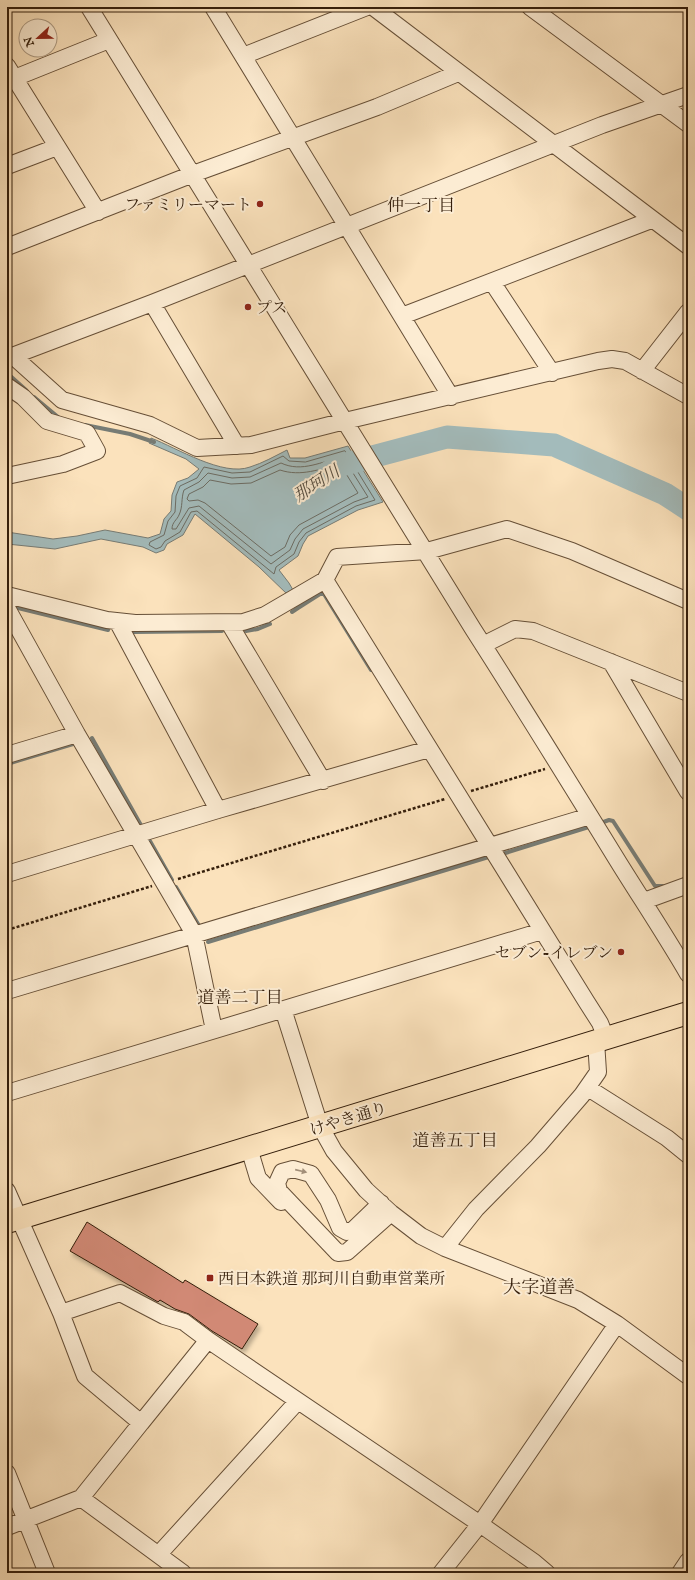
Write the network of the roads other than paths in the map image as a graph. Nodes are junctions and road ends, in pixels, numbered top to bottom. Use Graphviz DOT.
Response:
graph roads {
  1 [pos="89,7"];
  2 [pos="213,7"];
  3 [pos="367,7"];
  4 [pos="373,7"];
  5 [pos="530,7"];
  6 [pos="109,40"];
  7 [pos="243,56"];
  8 [pos="458,73"];
  9 [pos="9,75"];
  10 [pos="688,95"];
  11 [pos="663,104"];
  12 [pos="688,124"];
  13 [pos="291,137"];
  14 [pos="553,144"];
  15 [pos="57,147"];
  16 [pos="7,166"];
  17 [pos="192,174"];
  18 [pos="98,212"];
  19 [pos="651,220"];
  20 [pos="346,226"];
  21 [pos="688,246"];
  22 [pos="7,247"];
  23 [pos="248,265"];
  24 [pos="492,282"];
  25 [pos="152,303"];
  26 [pos="688,312"];
  27 [pos="402,316"];
  28 [pos="10,357"];
  29 [pos="642,371"];
  30 [pos="552,373"];
  31 [pos="7,386"];
  32 [pos="688,396"];
  33 [pos="451,397"];
  34 [pos="348,425"];
  35 [pos="237,446"];
  36 [pos="7,476"];
  37 [pos="424,548"];
  38 [pos="325,580"];
  39 [pos="7,595"];
  40 [pos="688,601"];
  41 [pos="7,608"];
  42 [pos="117,621"];
  43 [pos="229,623"];
  44 [pos="483,645"];
  45 [pos="611,662"];
  46 [pos="688,693"];
  47 [pos="77,734"];
  48 [pos="430,749"];
  49 [pos="7,755"];
  50 [pos="323,781"];
  51 [pos="688,792"];
  52 [pos="218,810"];
  53 [pos="590,816"];
  54 [pos="136,836"];
  55 [pos="490,846"];
  56 [pos="7,874"];
  57 [pos="688,886"];
  58 [pos="644,901"];
  59 [pos="542,931"];
  60 [pos="194,934"];
  61 [pos="688,974"];
  62 [pos="7,991"];
  63 [pos="283,1009"];
  64 [pos="688,1013"];
  65 [pos="214,1030"];
  66 [pos="601,1039"];
  67 [pos="588,1088"];
  68 [pos="7,1093"];
  69 [pos="320,1126"];
  70 [pos="249,1148"];
  71 [pos="688,1155"];
  72 [pos="258,1178"];
  73 [pos="278,1187"];
  74 [pos="7,1191"];
  75 [pos="286,1207"];
  76 [pos="389,1211"];
  77 [pos="13,1220"];
  78 [pos="445,1248"];
  79 [pos="61,1313"];
  80 [pos="617,1324"];
  81 [pos="208,1340"];
  82 [pos="688,1376"];
  83 [pos="297,1402"];
  84 [pos="140,1423"];
  85 [pos="7,1473"];
  86 [pos="81,1498"];
  87 [pos="26,1520"];
  88 [pos="480,1524"];
  89 [pos="7,1527"];
  90 [pos="159,1554"];
  91 [pos="688,1561"];
  92 [pos="47,1573"];
  93 [pos="183,1573"];
  94 [pos="441,1573"];
  95 [pos="547,1573"];
  96 [pos="680,1573"];
  1 -- 6 [label="street"];
  2 -- 7 [label="street"];
  3 -- 7 [label="street"];
  4 -- 8 [label="street"];
  5 -- 11 [label="street"];
  6 -- 9 [label="street"];
  6 -- 17 [label="street"];
  7 -- 13 [label="street"];
  8 -- 13 [label="street"];
  8 -- 14 [label="street"];
  9 -- 15 [label="street"];
  10 -- 11 [label="street"];
  11 -- 12 [label="street"];
  11 -- 14 [label="street"];
  13 -- 17 [label="street"];
  13 -- 20 [label="street"];
  14 -- 19 [label="street"];
  14 -- 20 [label="street"];
  15 -- 16 [label="street"];
  15 -- 18 [label="street"];
  17 -- 18 [label="street"];
  17 -- 23 [label="street"];
  18 -- 22 [label="street"];
  19 -- 21 [label="street"];
  19 -- 24 [label="street"];
  20 -- 23 [label="street"];
  20 -- 27 [label="street"];
  23 -- 25 [label="street"];
  23 -- 34 [label="street"];
  24 -- 27 [label="street"];
  24 -- 30 [label="street"];
  25 -- 28 [label="street"];
  25 -- 35 [label="street"];
  26 -- 29 [label="street"];
  27 -- 33 [label="street"];
  28 -- 35 [label="street"];
  29 -- 30 [label="street"];
  29 -- 32 [label="street"];
  30 -- 33 [label="street"];
  31 -- 36 [label="street"];
  33 -- 34 [label="street"];
  34 -- 35 [label="street"];
  34 -- 37 [label="street"];
  37 -- 38 [label="street"];
  37 -- 40 [label="street"];
  37 -- 44 [label="street"];
  38 -- 43 [label="street"];
  38 -- 48 [label="street"];
  39 -- 42 [label="street"];
  41 -- 47 [label="street"];
  42 -- 43 [label="street"];
  42 -- 52 [label="street"];
  43 -- 50 [label="street"];
  44 -- 45 [label="street"];
  44 -- 53 [label="street"];
  45 -- 46 [label="street"];
  45 -- 51 [label="street"];
  47 -- 49 [label="street"];
  47 -- 54 [label="street"];
  48 -- 50 [label="street"];
  48 -- 55 [label="street"];
  50 -- 52 [label="street"];
  52 -- 54 [label="street"];
  53 -- 55 [label="street"];
  53 -- 58 [label="street"];
  54 -- 56 [label="street"];
  54 -- 60 [label="street"];
  55 -- 59 [label="street"];
  55 -- 60 [label="street"];
  57 -- 58 [label="street"];
  58 -- 61 [label="street"];
  59 -- 63 [label="street"];
  59 -- 66 [label="street"];
  60 -- 62 [label="street"];
  60 -- 65 [label="street"];
  63 -- 65 [label="street"];
  63 -- 69 [label="street"];
  64 -- 66 [label="highway, けやき通り"];
  65 -- 68 [label="street"];
  66 -- 67 [label="street"];
  66 -- 69 [label="highway, けやき通り"];
  67 -- 71 [label="street"];
  67 -- 78 [label="street"];
  69 -- 70 [label="highway, けやき通り"];
  69 -- 76 [label="street"];
  70 -- 72 [label="street"];
  70 -- 77 [label="highway, けやき通り"];
  72 -- 73 [label="street"];
  72 -- 75 [label="street"];
  73 -- 75 [label="street"];
  73 -- 76 [label="street"];
  73 -- 76 [label="street, one-way"];
  74 -- 77 [label="street"];
  75 -- 76 [label="street"];
  76 -- 78 [label="street"];
  77 -- 79 [label="street"];
  78 -- 80 [label="street"];
  79 -- 81 [label="street"];
  79 -- 84 [label="street"];
  80 -- 82 [label="street"];
  80 -- 88 [label="street"];
  81 -- 83 [label="street"];
  81 -- 84 [label="street"];
  83 -- 88 [label="street"];
  83 -- 90 [label="street"];
  84 -- 86 [label="street"];
  85 -- 87 [label="street"];
  86 -- 87 [label="street"];
  86 -- 90 [label="street"];
  87 -- 89 [label="street"];
  87 -- 92 [label="street"];
  88 -- 94 [label="street"];
  88 -- 95 [label="street"];
  90 -- 93 [label="street"];
  91 -- 96 [label="street"];
}
